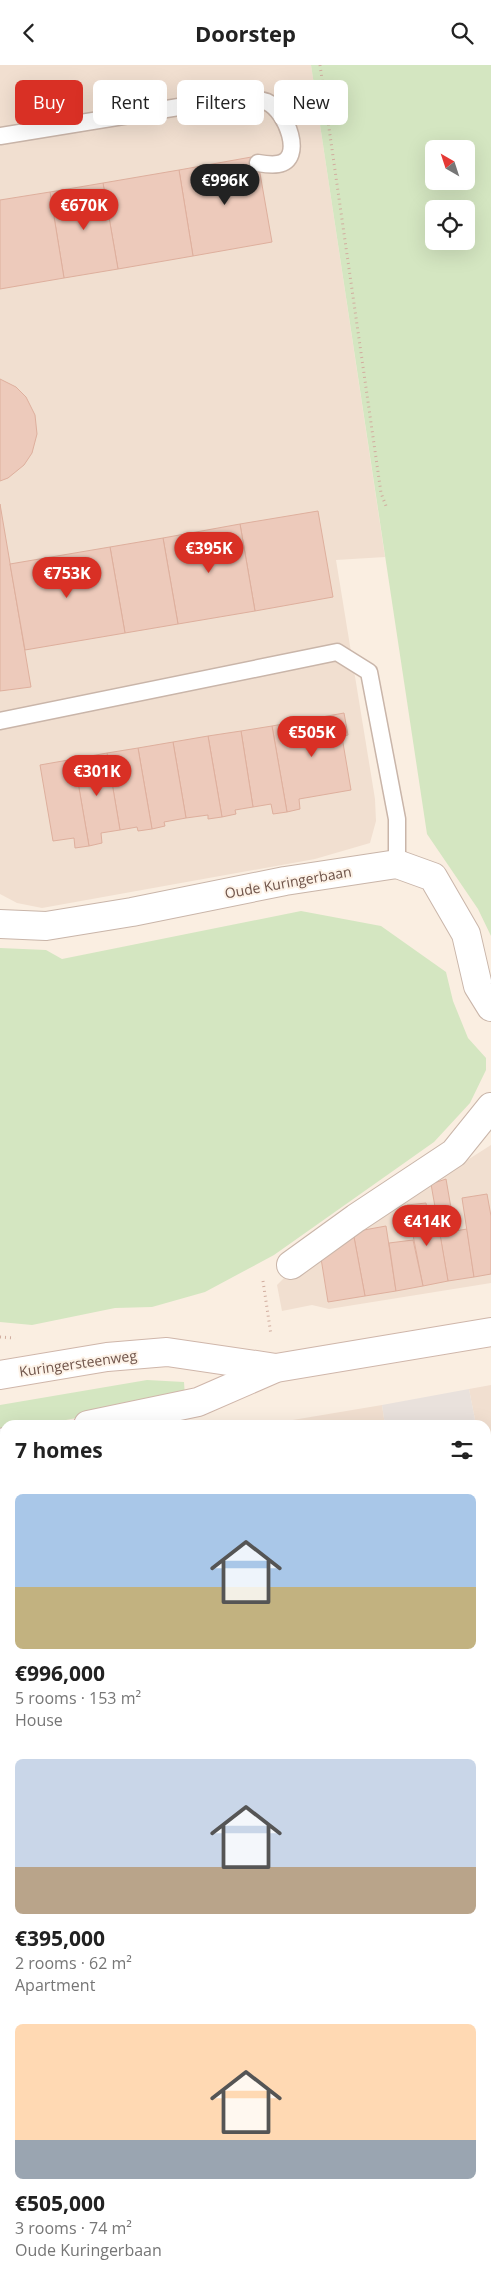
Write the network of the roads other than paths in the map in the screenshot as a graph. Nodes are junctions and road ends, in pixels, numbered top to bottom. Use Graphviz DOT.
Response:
graph roads {
  1 [pos="0,137"];
  2 [pos="258,163"];
  3 [pos="0,721"];
  4 [pos="397,864"];
  5 [pos="0,924"];
  6 [pos="491,1007"];
  7 [pos="491,1107"];
  8 [pos="291,1265"];
  9 [pos="491,1332"];
  10 [pos="276,1368"];
  11 [pos="0,1375"];
  12 [pos="112,1420"];
  1 -- 2 [label="lane"];
  3 -- 4 [label="lane"];
  4 -- 5 [label="street, Oude Kuringerbaan"];
  4 -- 6 [label="street, Oude Kuringerbaan"];
  7 -- 8 [label="street"];
  9 -- 10 [label="street, Kuringersteenweg"];
  10 -- 11 [label="street, Kuringersteenweg"];
  10 -- 12 [label="street, Kuringersteenweg"];
}
